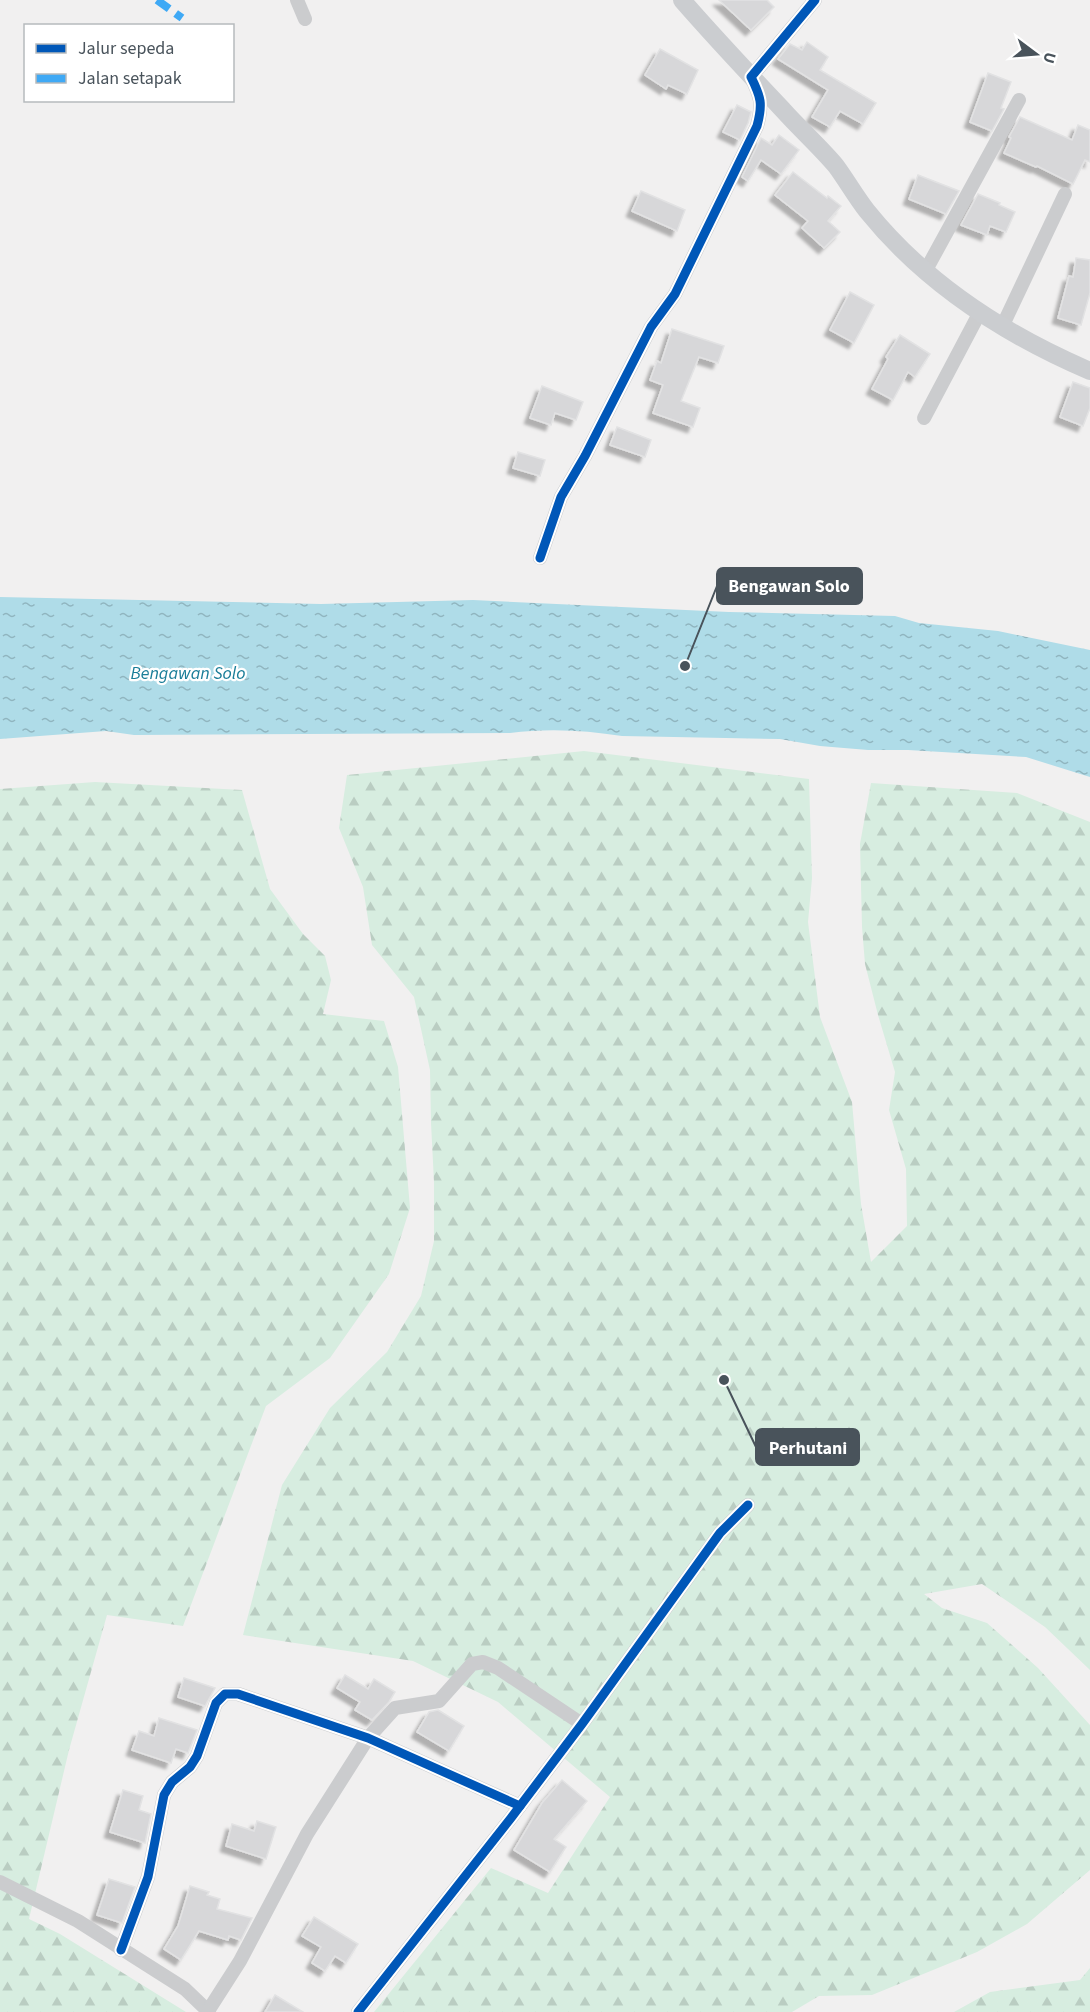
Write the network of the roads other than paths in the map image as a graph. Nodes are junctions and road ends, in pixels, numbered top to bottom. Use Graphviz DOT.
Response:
graph roads {
  1 [pos="297,0"];
  2 [pos="682,0"];
  3 [pos="815,0"];
  4 [pos="305,19"];
  5 [pos="751,76"];
  6 [pos="1019,100"];
  7 [pos="1065,194"];
  8 [pos="926,270"];
  9 [pos="980,312"];
  10 [pos="1002,327"];
  11 [pos="1090,371"];
  12 [pos="924,418"];
  13 [pos="540,558"];
  14 [pos="748,1505"];
  15 [pos="582,1724"];
  16 [pos="368,1738"];
  17 [pos="520,1806"];
  18 [pos="0,1882"];
  19 [pos="121,1950"];
  20 [pos="208,2012"];
  21 [pos="358,2012"];
  1 -- 4 [label="street"];
  2 -- 5 [label="street"];
  3 -- 5 [label="street"];
  5 -- 8 [label="street"];
  5 -- 13 [label="street"];
  6 -- 8 [label="street"];
  7 -- 10 [label="street"];
  8 -- 9 [label="street"];
  9 -- 10 [label="street"];
  9 -- 12 [label="street"];
  10 -- 11 [label="street"];
  14 -- 15 [label="street"];
  15 -- 16 [label="street"];
  15 -- 17 [label="street"];
  16 -- 17 [label="street"];
  16 -- 19 [label="street"];
  16 -- 20 [label="street"];
  17 -- 21 [label="street"];
  18 -- 19 [label="street"];
  19 -- 20 [label="street"];
}
